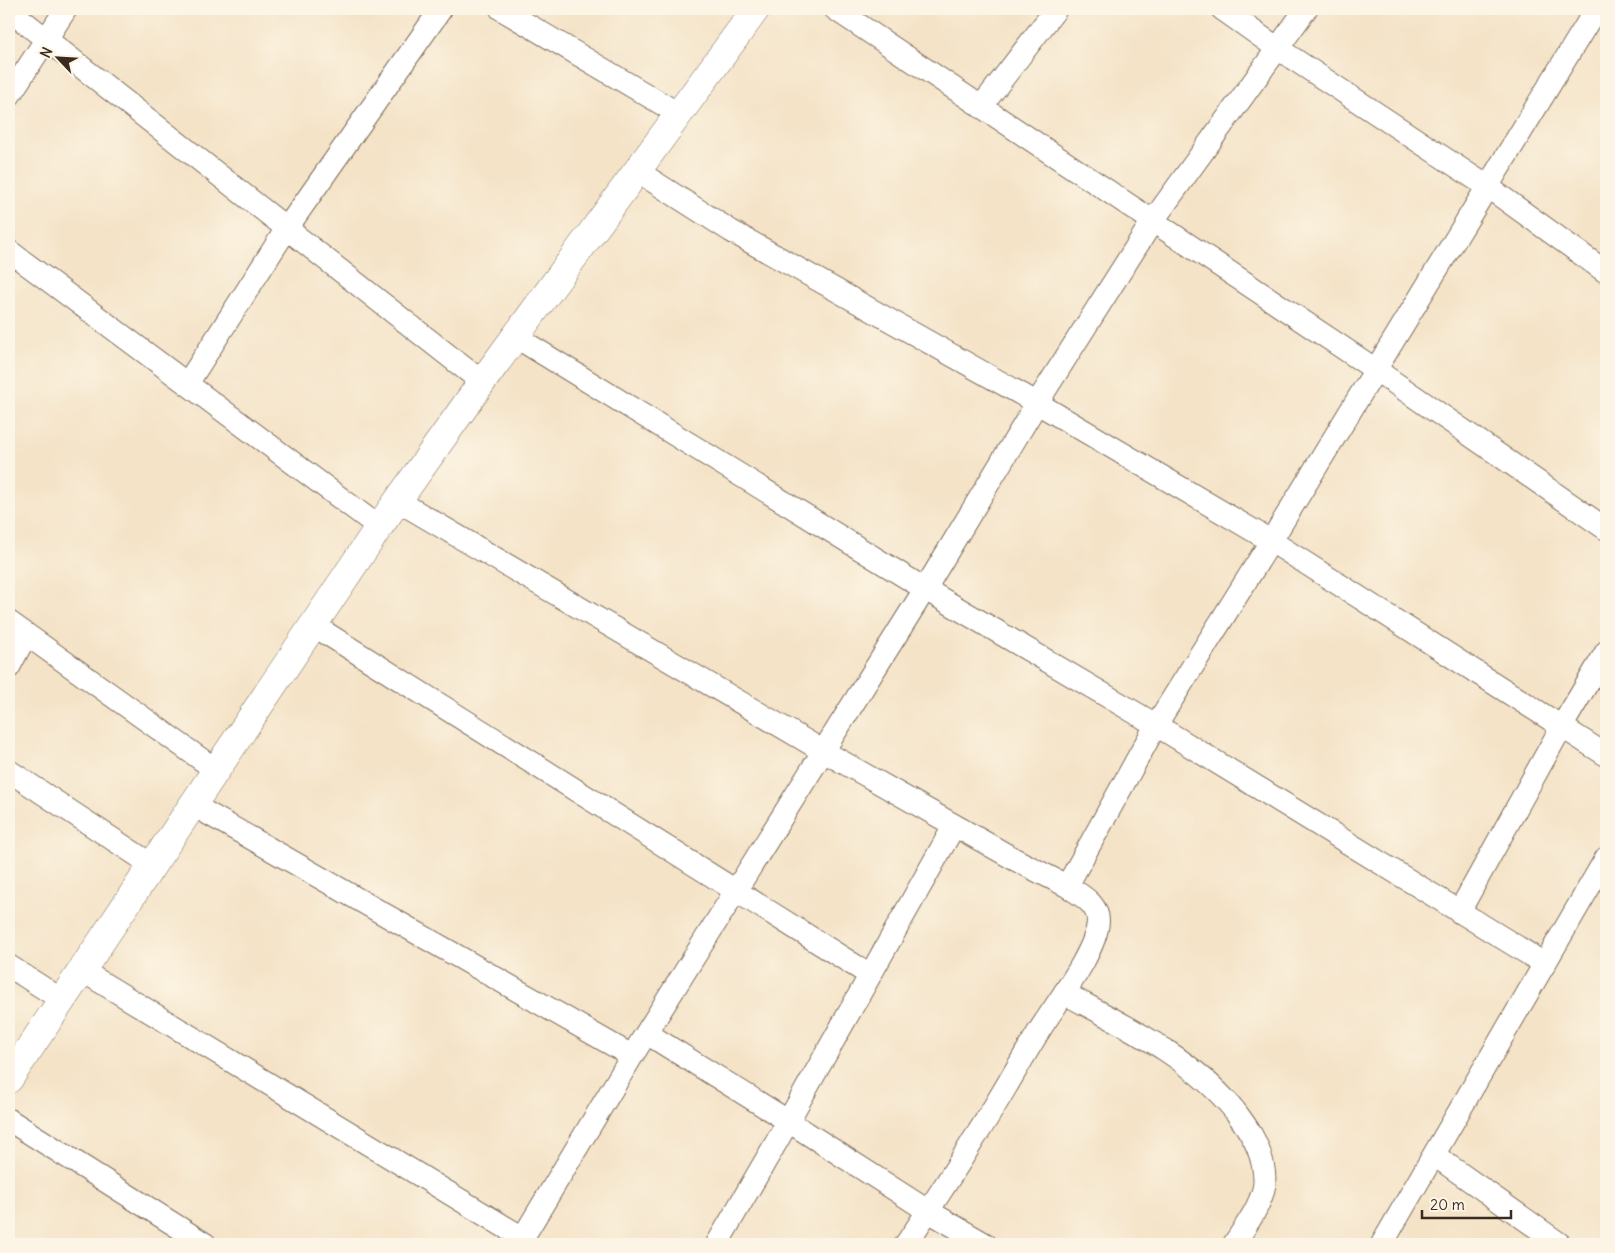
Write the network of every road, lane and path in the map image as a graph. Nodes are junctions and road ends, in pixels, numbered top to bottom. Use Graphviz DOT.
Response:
graph roads {
  1 [pos="66,9"];
  2 [pos="441,9"];
  3 [pos="501,9"];
  4 [pos="756,9"];
  5 [pos="835,9"];
  6 [pos="1056,9"];
  7 [pos="1222,9"];
  8 [pos="1306,9"];
  9 [pos="1596,9"];
  10 [pos="9,10"];
  11 [pos="46,39"];
  12 [pos="1277,48"];
  13 [pos="9,96"];
  14 [pos="981,107"];
  15 [pos="679,114"];
  16 [pos="637,170"];
  17 [pos="1488,187"];
  18 [pos="1152,222"];
  19 [pos="287,228"];
  20 [pos="9,251"];
  21 [pos="1606,272"];
  22 [pos="516,337"];
  23 [pos="1376,370"];
  24 [pos="482,382"];
  25 [pos="187,384"];
  26 [pos="1037,403"];
  27 [pos="398,501"];
  28 [pos="379,527"];
  29 [pos="1606,530"];
  30 [pos="1271,541"];
  31 [pos="925,589"];
  32 [pos="313,625"];
  33 [pos="18,629"];
  34 [pos="1606,652"];
  35 [pos="9,667"];
  36 [pos="1156,725"];
  37 [pos="1562,726"];
  38 [pos="823,751"];
  39 [pos="1606,754"];
  40 [pos="216,770"];
  41 [pos="9,771"];
  42 [pos="193,805"];
  43 [pos="954,826"];
  44 [pos="1606,858"];
  45 [pos="152,865"];
  46 [pos="1067,886"];
  47 [pos="735,890"];
  48 [pos="1459,912"];
  49 [pos="1545,964"];
  50 [pos="9,966"];
  51 [pos="81,970"];
  52 [pos="870,975"];
  53 [pos="1064,993"];
  54 [pos="62,1000"];
  55 [pos="648,1034"];
  56 [pos="632,1056"];
  57 [pos="9,1079"];
  58 [pos="9,1120"];
  59 [pos="788,1121"];
  60 [pos="1434,1155"];
  61 [pos="928,1211"];
  62 [pos="172,1236"];
  63 [pos="521,1241"];
  64 [pos="205,1244"];
  65 [pos="719,1244"];
  66 [pos="906,1244"];
  67 [pos="985,1244"];
  68 [pos="1234,1244"];
  69 [pos="1382,1244"];
  70 [pos="1560,1244"];
  1 -- 11 [label="street"];
  2 -- 19 [label="street"];
  3 -- 15 [label="street"];
  4 -- 15 [label="street"];
  5 -- 14 [label="street"];
  6 -- 14 [label="street"];
  7 -- 12 [label="street"];
  8 -- 12 [label="street"];
  9 -- 17 [label="street"];
  10 -- 11 [label="street"];
  11 -- 13 [label="street"];
  11 -- 19 [label="street"];
  12 -- 17 [label="street"];
  12 -- 18 [label="street"];
  14 -- 18 [label="street"];
  15 -- 16 [label="street"];
  16 -- 22 [label="street"];
  16 -- 26 [label="street"];
  17 -- 21 [label="street"];
  17 -- 23 [label="street"];
  18 -- 23 [label="street"];
  18 -- 26 [label="street"];
  19 -- 24 [label="street"];
  19 -- 25 [label="street"];
  20 -- 25 [label="street"];
  22 -- 24 [label="street"];
  22 -- 31 [label="street"];
  23 -- 29 [label="street"];
  23 -- 30 [label="street"];
  24 -- 27 [label="street"];
  25 -- 28 [label="street"];
  26 -- 30 [label="street"];
  26 -- 31 [label="street"];
  27 -- 28 [label="street"];
  27 -- 38 [label="street"];
  28 -- 32 [label="street"];
  30 -- 36 [label="street"];
  30 -- 37 [label="street"];
  31 -- 36 [label="street"];
  31 -- 38 [label="street"];
  32 -- 40 [label="street"];
  32 -- 47 [label="street"];
  33 -- 35 [label="street"];
  33 -- 40 [label="street"];
  34 -- 37 [label="street"];
  36 -- 46 [label="street"];
  36 -- 48 [label="street"];
  37 -- 39 [label="street"];
  37 -- 48 [label="street"];
  38 -- 43 [label="street"];
  38 -- 47 [label="street"];
  40 -- 42 [label="street"];
  41 -- 45 [label="street"];
  42 -- 45 [label="street"];
  42 -- 56 [label="street"];
  43 -- 46 [label="street"];
  43 -- 52 [label="street"];
  44 -- 49 [label="street"];
  45 -- 51 [label="street"];
  46 -- 53 [label="street"];
  47 -- 52 [label="street"];
  47 -- 55 [label="street"];
  48 -- 49 [label="street"];
  49 -- 60 [label="street"];
  50 -- 54 [label="street"];
  51 -- 54 [label="street"];
  51 -- 63 [label="street"];
  52 -- 59 [label="street"];
  53 -- 61 [label="street"];
  53 -- 68 [label="street"];
  54 -- 57 [label="street"];
  55 -- 56 [label="street"];
  55 -- 59 [label="street"];
  56 -- 63 [label="street"];
  58 -- 62 [label="street"];
  59 -- 61 [label="street"];
  59 -- 65 [label="street"];
  60 -- 69 [label="street"];
  60 -- 70 [label="street"];
  61 -- 66 [label="street"];
  61 -- 67 [label="street"];
  62 -- 64 [label="street"];
}
